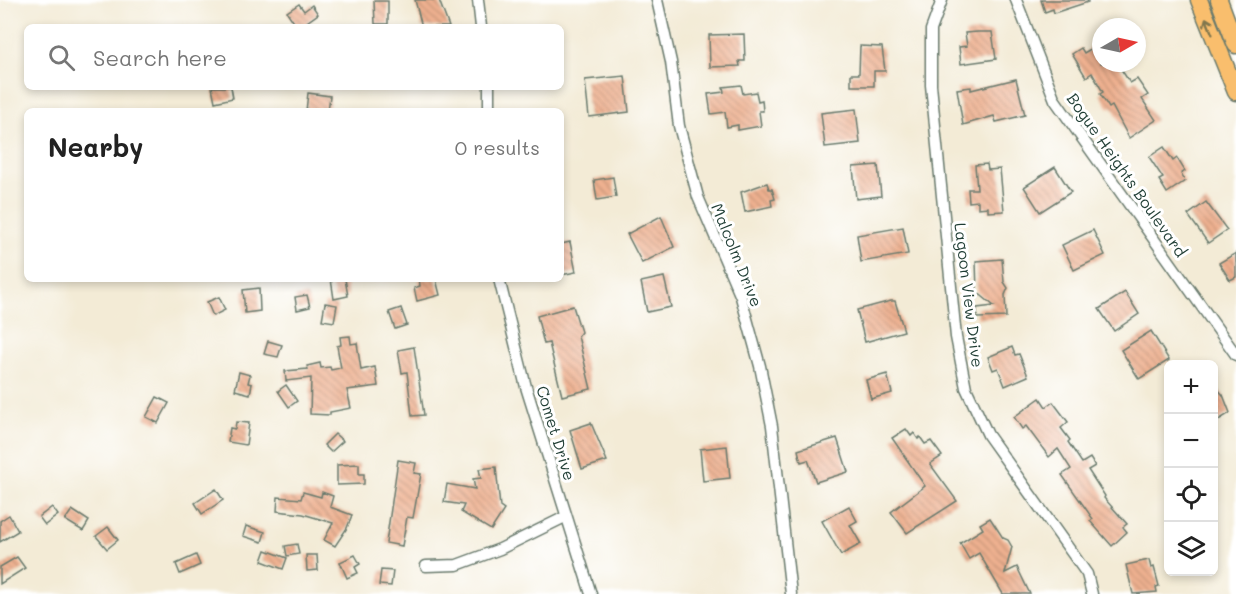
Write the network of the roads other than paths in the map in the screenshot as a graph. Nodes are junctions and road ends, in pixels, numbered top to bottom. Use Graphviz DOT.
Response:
graph roads {
  1 [pos="478,0"];
  2 [pos="657,0"];
  3 [pos="942,0"];
  4 [pos="1016,0"];
  5 [pos="1199,0"];
  6 [pos="1219,0"];
  7 [pos="481,24"];
  8 [pos="1236,45"];
  9 [pos="489,90"];
  10 [pos="1236,92"];
  11 [pos="489,108"];
  12 [pos="500,282"];
  13 [pos="1236,356"];
  14 [pos="565,517"];
  15 [pos="426,566"];
  16 [pos="591,594"];
  17 [pos="791,594"];
  18 [pos="1092,594"];
  1 -- 7 [label="street"];
  2 -- 17 [label="street, Malcolm Drive"];
  3 -- 18 [label="street, Lagoon View Drive"];
  4 -- 13 [label="street, Bogue Heights Boulevard"];
  10 -- 5 [label="main road, one-way"];
  6 -- 8 [label="main road"];
  9 -- 11 [label="street"];
  12 -- 14 [label="street, Comet Drive"];
  14 -- 15 [label="street"];
  14 -- 16 [label="street, Comet Drive"];
}
